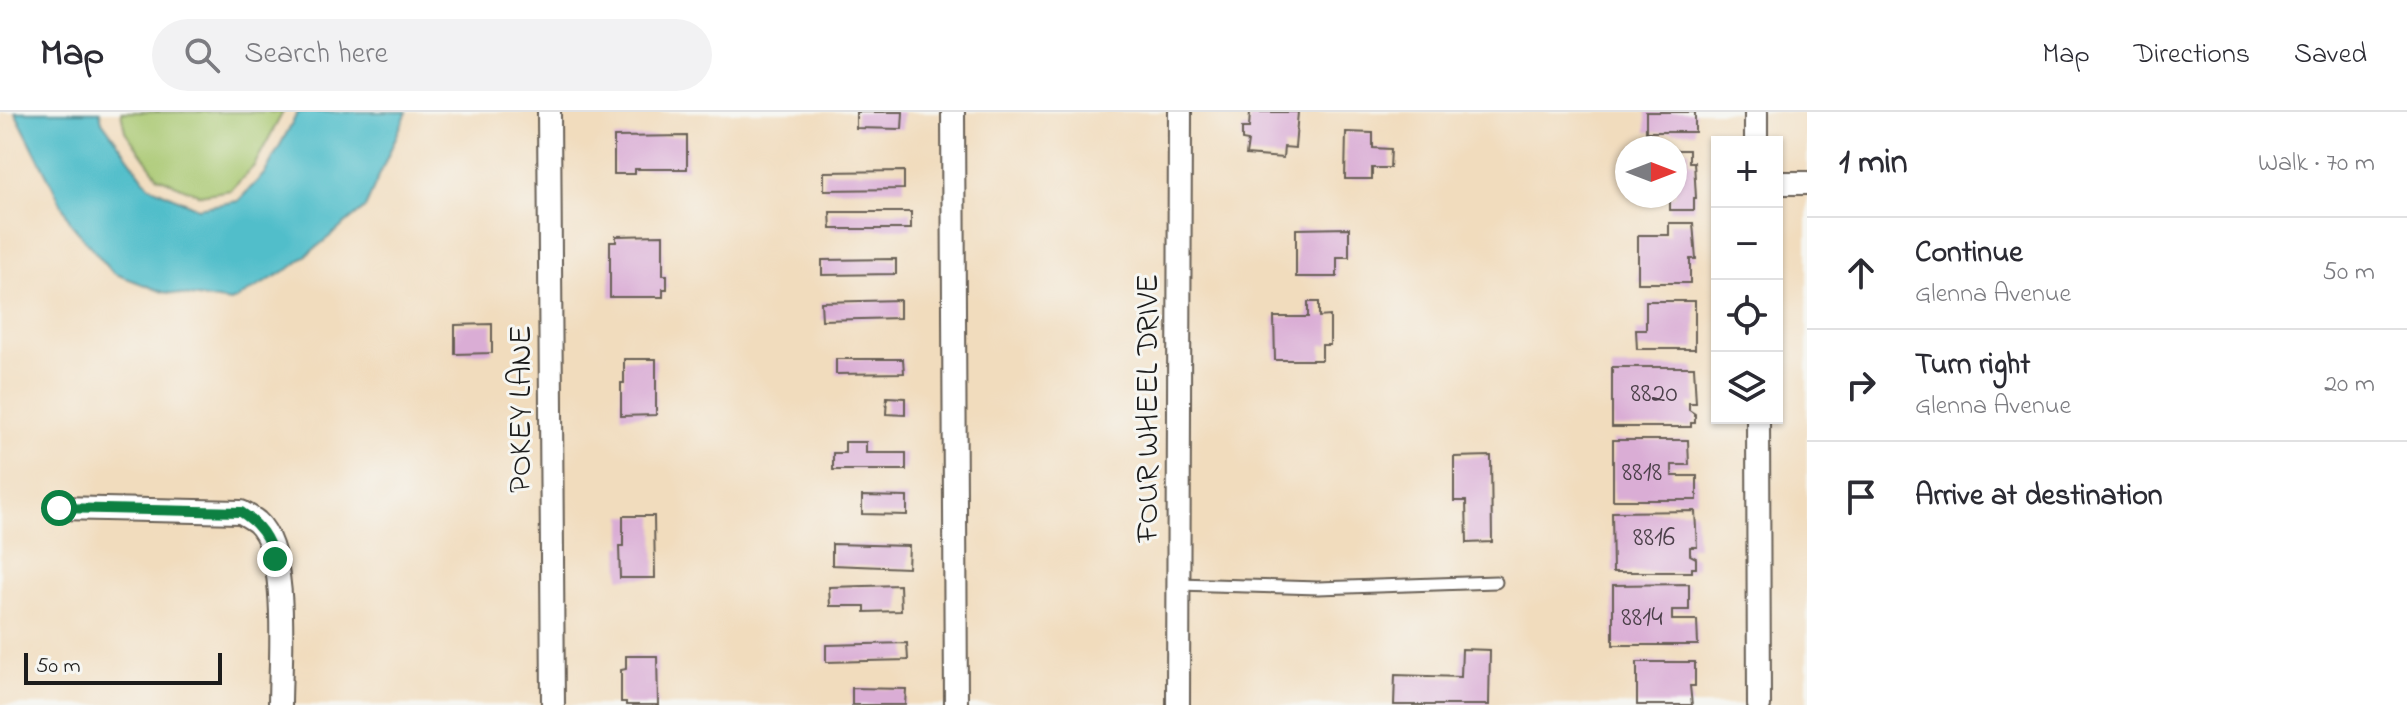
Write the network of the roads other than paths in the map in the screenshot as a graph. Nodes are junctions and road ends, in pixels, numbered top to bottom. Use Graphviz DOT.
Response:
graph roads {
  1 [pos="549,112"];
  2 [pos="953,112"];
  3 [pos="1180,112"];
  4 [pos="1756,112"];
  5 [pos="1756,136"];
  6 [pos="1783,183"];
  7 [pos="1807,183"];
  8 [pos="1758,424"];
  9 [pos="59,508"];
  10 [pos="1496,582"];
  11 [pos="1177,584"];
  12 [pos="280,705"];
  13 [pos="553,705"];
  14 [pos="956,705"];
  15 [pos="1178,705"];
  16 [pos="1759,705"];
  1 -- 13 [label="street, POKEY LANE"];
  2 -- 14 [label="street"];
  3 -- 11 [label="street, FOUR WHEEL DRIVE"];
  4 -- 5 [label="street"];
  6 -- 7 [label="street"];
  8 -- 16 [label="street"];
  9 -- 12 [label="street"];
  10 -- 11 [label="lane"];
  11 -- 15 [label="street, FOUR WHEEL DRIVE"];
}
